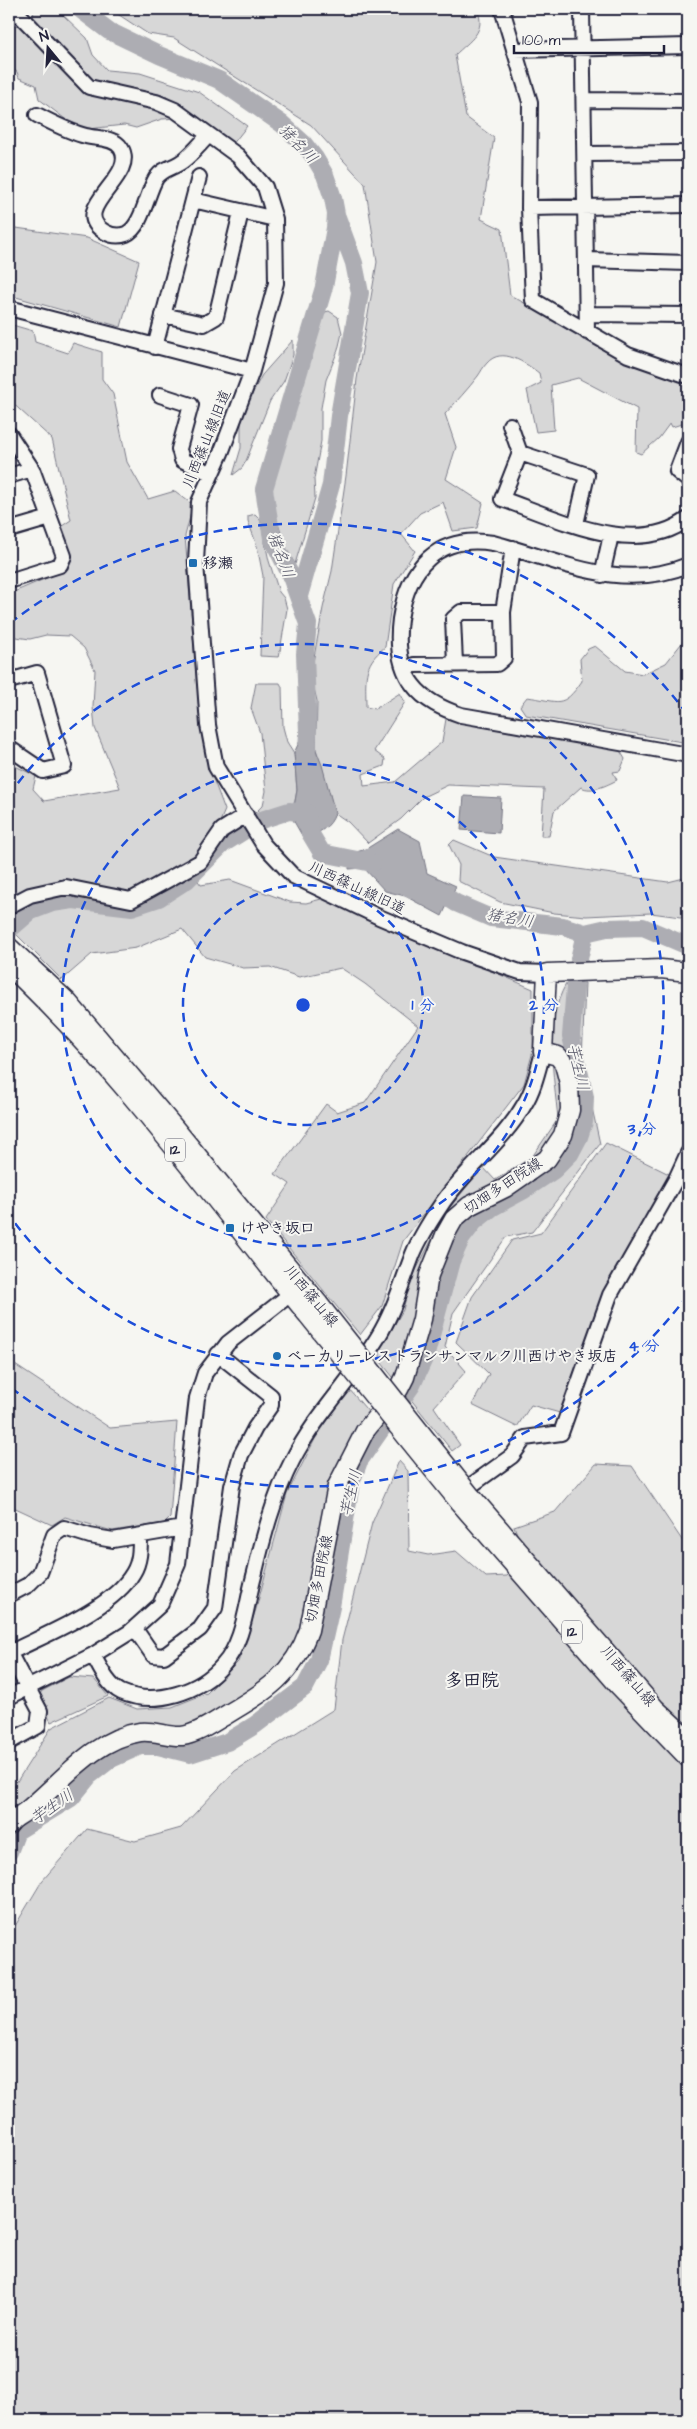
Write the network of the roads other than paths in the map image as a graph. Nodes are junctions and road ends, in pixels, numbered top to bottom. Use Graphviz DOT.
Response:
graph roads {
  1 [pos="14,9"];
  2 [pos="502,9"];
  3 [pos="582,9"];
  4 [pos="688,46"];
  5 [pos="514,50"];
  6 [pos="582,50"];
  7 [pos="585,100"];
  8 [pos="688,101"];
  9 [pos="37,115"];
  10 [pos="208,136"];
  11 [pos="688,153"];
  12 [pos="586,154"];
  13 [pos="199,178"];
  14 [pos="193,200"];
  15 [pos="688,206"];
  16 [pos="529,208"];
  17 [pos="585,209"];
  18 [pos="241,212"];
  19 [pos="275,219"];
  20 [pos="586,260"];
  21 [pos="688,263"];
  22 [pos="9,308"];
  23 [pos="587,314"];
  24 [pos="163,315"];
  25 [pos="688,315"];
  26 [pos="587,332"];
  27 [pos="155,347"];
  28 [pos="252,371"];
  29 [pos="688,376"];
  30 [pos="160,395"];
  31 [pos="510,425"];
  32 [pos="9,434"];
  33 [pos="688,442"];
  34 [pos="520,453"];
  35 [pos="32,469"];
  36 [pos="210,473"];
  37 [pos="9,476"];
  38 [pos="688,480"];
  39 [pos="50,518"];
  40 [pos="688,519"];
  41 [pos="576,524"];
  42 [pos="9,530"];
  43 [pos="611,535"];
  44 [pos="513,548"];
  45 [pos="688,565"];
  46 [pos="602,575"];
  47 [pos="9,581"];
  48 [pos="503,612"];
  49 [pos="455,663"];
  50 [pos="405,670"];
  51 [pos="9,681"];
  52 [pos="9,748"];
  53 [pos="688,755"];
  54 [pos="250,822"];
  55 [pos="9,906"];
  56 [pos="9,947"];
  57 [pos="9,966"];
  58 [pos="688,972"];
  59 [pos="547,973"];
  60 [pos="62,1006"];
  61 [pos="543,1052"];
  62 [pos="688,1153"];
  63 [pos="296,1290"];
  64 [pos="218,1354"];
  65 [pos="465,1496"];
  66 [pos="183,1528"];
  67 [pos="140,1536"];
  68 [pos="9,1595"];
  69 [pos="135,1629"];
  70 [pos="9,1652"];
  71 [pos="92,1654"];
  72 [pos="28,1687"];
  73 [pos="9,1697"];
  74 [pos="688,1739"];
  75 [pos="9,1742"];
  76 [pos="688,1758"];
  77 [pos="9,1825"];
  1 -- 10 [label="street, 川西篠山線旧道"];
  2 -- 5 [label="street"];
  3 -- 6 [label="street"];
  4 -- 6 [label="street"];
  5 -- 6 [label="street"];
  5 -- 16 [label="street"];
  6 -- 7 [label="street"];
  7 -- 8 [label="street"];
  7 -- 12 [label="street"];
  9 -- 10 [label="street"];
  10 -- 19 [label="street, 川西篠山線旧道"];
  11 -- 12 [label="street"];
  12 -- 17 [label="street"];
  13 -- 14 [label="street"];
  14 -- 18 [label="street"];
  14 -- 24 [label="street"];
  15 -- 17 [label="street"];
  16 -- 17 [label="street"];
  16 -- 26 [label="street"];
  17 -- 20 [label="street"];
  18 -- 19 [label="street"];
  18 -- 24 [label="street"];
  19 -- 28 [label="street, 川西篠山線旧道"];
  20 -- 21 [label="street"];
  20 -- 23 [label="street"];
  22 -- 27 [label="street"];
  23 -- 25 [label="street"];
  23 -- 26 [label="street"];
  24 -- 27 [label="street"];
  26 -- 29 [label="street"];
  27 -- 28 [label="street"];
  28 -- 36 [label="street, 川西篠山線旧道"];
  30 -- 36 [label="street"];
  31 -- 34 [label="street"];
  32 -- 35 [label="street"];
  33 -- 38 [label="street"];
  34 -- 41 [label="street"];
  34 -- 41 [label="street"];
  35 -- 37 [label="street"];
  35 -- 39 [label="street"];
  36 -- 54 [label="street, 川西篠山線旧道"];
  39 -- 42 [label="street"];
  39 -- 47 [label="street"];
  40 -- 43 [label="street"];
  41 -- 43 [label="street"];
  43 -- 46 [label="street"];
  44 -- 46 [label="street"];
  44 -- 48 [label="street"];
  44 -- 50 [label="street"];
  45 -- 46 [label="street"];
  48 -- 49 [label="street"];
  48 -- 49 [label="street"];
  49 -- 50 [label="street"];
  50 -- 53 [label="street"];
  51 -- 52 [label="street"];
  54 -- 55 [label="street"];
  54 -- 59 [label="street, 川西篠山線旧道"];
  56 -- 60 [label="main road, 川西篠山線 / 12"];
  57 -- 60 [label="main road, 川西篠山線 / 12"];
  58 -- 59 [label="main road"];
  59 -- 61 [label="main road"];
  60 -- 63 [label="main road, 川西篠山線 / 12"];
  61 -- 71 [label="street"];
  61 -- 77 [label="main road, 切畑多田院線"];
  62 -- 65 [label="street"];
  63 -- 64 [label="street"];
  63 -- 65 [label="main road, 川西篠山線 / 12, bridge"];
  64 -- 66 [label="street"];
  64 -- 69 [label="street"];
  65 -- 74 [label="main road, 川西篠山線 / 12"];
  65 -- 76 [label="main road, 川西篠山線 / 12"];
  66 -- 67 [label="street"];
  66 -- 69 [label="street"];
  67 -- 68 [label="street"];
  67 -- 70 [label="street"];
  69 -- 71 [label="street"];
  70 -- 72 [label="street"];
  71 -- 72 [label="street"];
  72 -- 73 [label="street"];
  72 -- 75 [label="street"];
}
